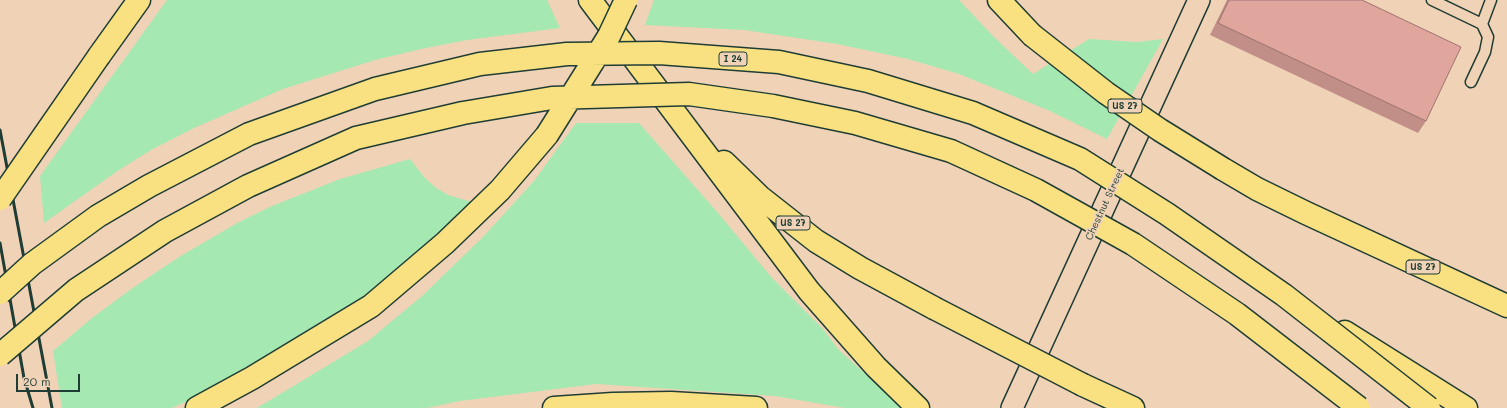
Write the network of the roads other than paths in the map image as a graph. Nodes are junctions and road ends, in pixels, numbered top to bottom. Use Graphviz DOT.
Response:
graph roads {
  1 [pos="139,0"];
  2 [pos="590,0"];
  3 [pos="626,0"];
  4 [pos="999,0"];
  5 [pos="1199,0"];
  6 [pos="1432,0"];
  7 [pos="1492,0"];
  8 [pos="1482,24"];
  9 [pos="1471,82"];
  10 [pos="672,111"];
  11 [pos="0,199"];
  12 [pos="0,293"];
  13 [pos="1284,295"];
  14 [pos="1500,302"];
  15 [pos="0,355"];
  16 [pos="197,408"];
  17 [pos="554,408"];
  18 [pos="756,408"];
  19 [pos="918,408"];
  20 [pos="1012,408"];
  21 [pos="1133,408"];
  22 [pos="1359,408"];
  23 [pos="1429,408"];
  24 [pos="1466,408"];
  1 -- 11 [label="highway, bridge"];
  2 -- 10 [label="highway, US 27"];
  3 -- 16 [label="highway, bridge"];
  4 -- 14 [label="highway, US 27, bridge"];
  5 -- 20 [label="street, Chestnut Street"];
  6 -- 8 [label="lane"];
  7 -- 8 [label="lane"];
  8 -- 9 [label="lane"];
  10 -- 19 [label="highway"];
  10 -- 21 [label="highway, US 27, bridge"];
  12 -- 13 [label="highway, I 24, bridge"];
  13 -- 23 [label="highway, I 24, bridge"];
  13 -- 24 [label="highway, bridge"];
  15 -- 22 [label="highway, bridge"];
  17 -- 18 [label="highway"];
}
